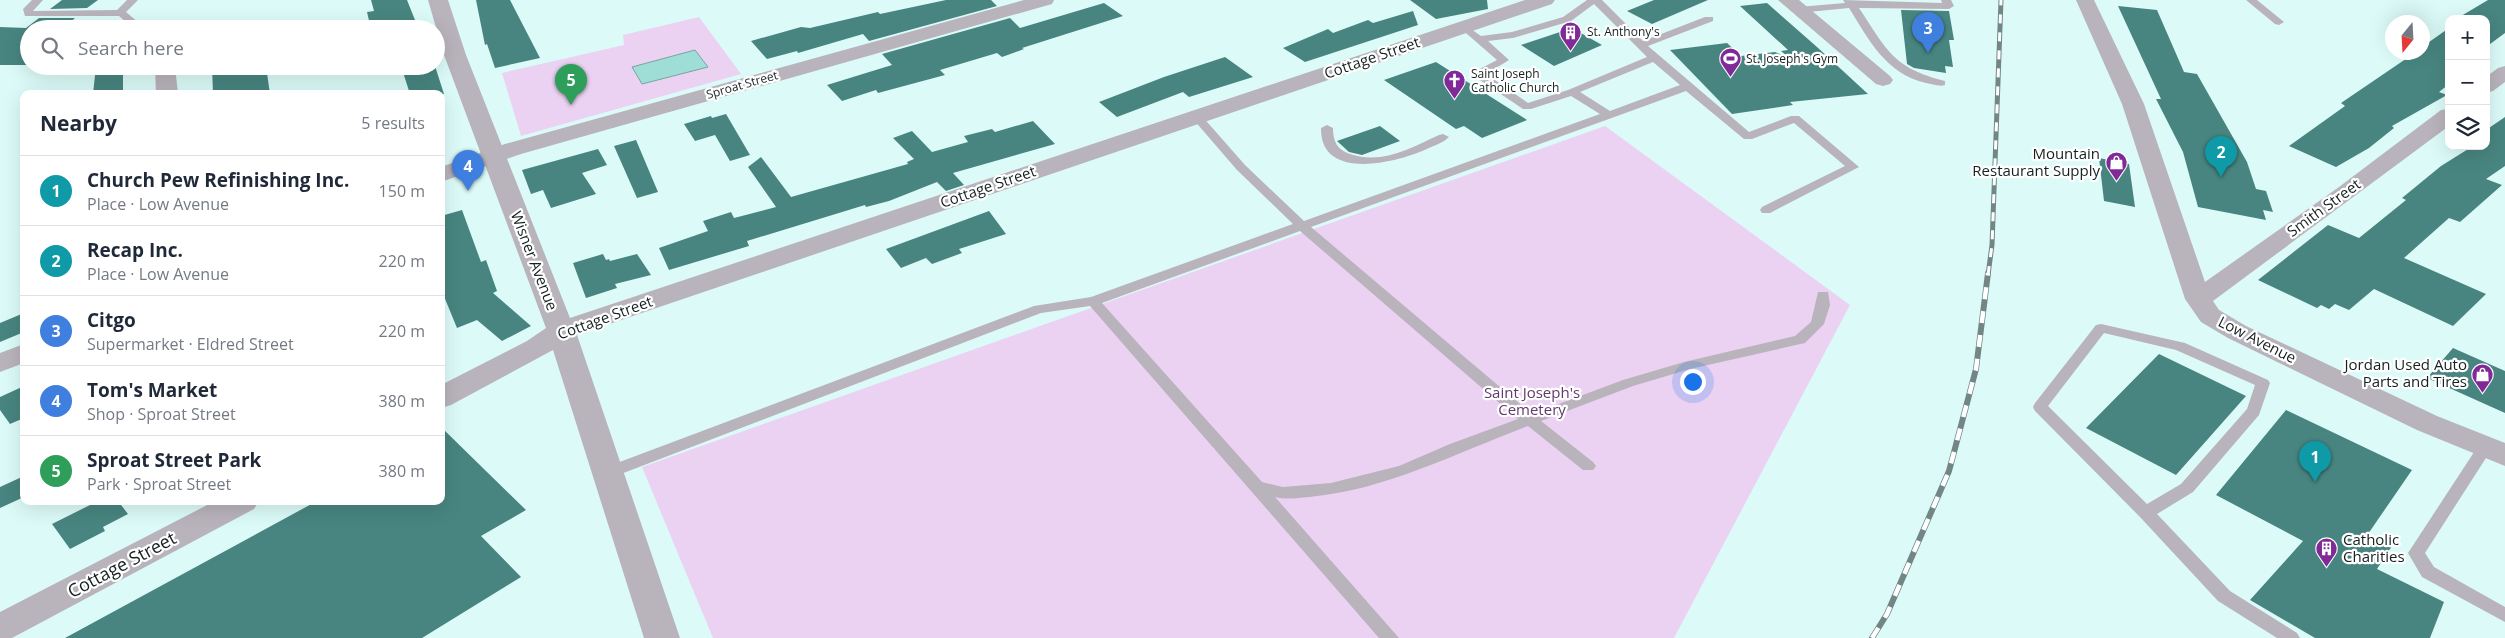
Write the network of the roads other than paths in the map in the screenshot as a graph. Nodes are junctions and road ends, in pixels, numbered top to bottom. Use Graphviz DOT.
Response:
graph roads {
  1 [pos="38,0"];
  2 [pos="133,0"];
  3 [pos="438,0"];
  4 [pos="1045,0"];
  5 [pos="1545,0"];
  6 [pos="1611,0"];
  7 [pos="1946,0"];
  8 [pos="2085,0"];
  9 [pos="2251,0"];
  10 [pos="1596,1"];
  11 [pos="1850,2"];
  12 [pos="1793,5"];
  13 [pos="121,13"];
  14 [pos="1708,19"];
  15 [pos="130,20"];
  16 [pos="444,20"];
  17 [pos="2279,22"];
  18 [pos="445,23"];
  19 [pos="1472,33"];
  20 [pos="1640,45"];
  21 [pos="1654,58"];
  22 [pos="2505,72"];
  23 [pos="166,75"];
  24 [pos="1883,80"];
  25 [pos="1941,83"];
  26 [pos="2490,84"];
  27 [pos="1689,86"];
  28 [pos="167,90"];
  29 [pos="1572,92"];
  30 [pos="1608,114"];
  31 [pos="1197,117"];
  32 [pos="2445,119"];
  33 [pos="1327,128"];
  34 [pos="1443,137"];
  35 [pos="494,154"];
  36 [pos="445,173"];
  37 [pos="1766,210"];
  38 [pos="1302,227"];
  39 [pos="1823,295"];
  40 [pos="2198,298"];
  41 [pos="1093,301"];
  42 [pos="560,331"];
  43 [pos="20,355"];
  44 [pos="0,363"];
  45 [pos="445,396"];
  46 [pos="1527,420"];
  47 [pos="2495,451"];
  48 [pos="1588,466"];
  49 [pos="607,473"];
  50 [pos="1257,487"];
  51 [pos="235,505"];
  52 [pos="2146,514"];
  53 [pos="2505,615"];
  54 [pos="0,628"];
  55 [pos="662,638"];
  56 [pos="1390,638"];
  57 [pos="2291,638"];
  1 -- 13 [label="lane"];
  2 -- 13 [label="lane"];
  3 -- 16 [label="street, Wisner Avenue"];
  4 -- 35 [label="street, Sproat Street"];
  5 -- 19 [label="street, Cottage Street"];
  6 -- 10 [label="lane"];
  7 -- 11 [label="lane"];
  8 -- 40 [label="street, Low Avenue"];
  9 -- 17 [label="lane"];
  10 -- 19 [label="lane"];
  10 -- 20 [label="lane"];
  11 -- 12 [label="lane"];
  11 -- 25 [label="lane"];
  12 -- 24 [label="street"];
  13 -- 15 [label="lane"];
  14 -- 20 [label="lane"];
  18 -- 35 [label="street, Wisner Avenue"];
  19 -- 29 [label="lane"];
  19 -- 31 [label="street, Cottage Street"];
  20 -- 21 [label="lane"];
  21 -- 27 [label="lane"];
  21 -- 29 [label="lane"];
  22 -- 26 [label="street"];
  23 -- 28 [label="street"];
  27 -- 30 [label="lane"];
  27 -- 37 [label="lane"];
  29 -- 30 [label="lane"];
  30 -- 38 [label="lane"];
  31 -- 38 [label="lane"];
  31 -- 42 [label="street, Cottage Street"];
  32 -- 40 [label="street, Smith Street"];
  33 -- 34 [label="lane"];
  35 -- 36 [label="street, Sproat Street"];
  35 -- 42 [label="street, Wisner Avenue"];
  38 -- 41 [label="lane"];
  38 -- 46 [label="lane"];
  39 -- 46 [label="lane"];
  40 -- 47 [label="street, Low Avenue"];
  41 -- 49 [label="lane"];
  41 -- 50 [label="lane"];
  42 -- 45 [label="street, Cottage Street"];
  42 -- 49 [label="street, Wisner Avenue"];
  43 -- 44 [label="street"];
  46 -- 48 [label="lane"];
  46 -- 50 [label="lane"];
  47 -- 53 [label="lane"];
  49 -- 55 [label="street, Wisner Avenue"];
  50 -- 56 [label="lane"];
  51 -- 54 [label="street, Cottage Street"];
  52 -- 52 [label="lane"];
  52 -- 57 [label="lane"];
}
